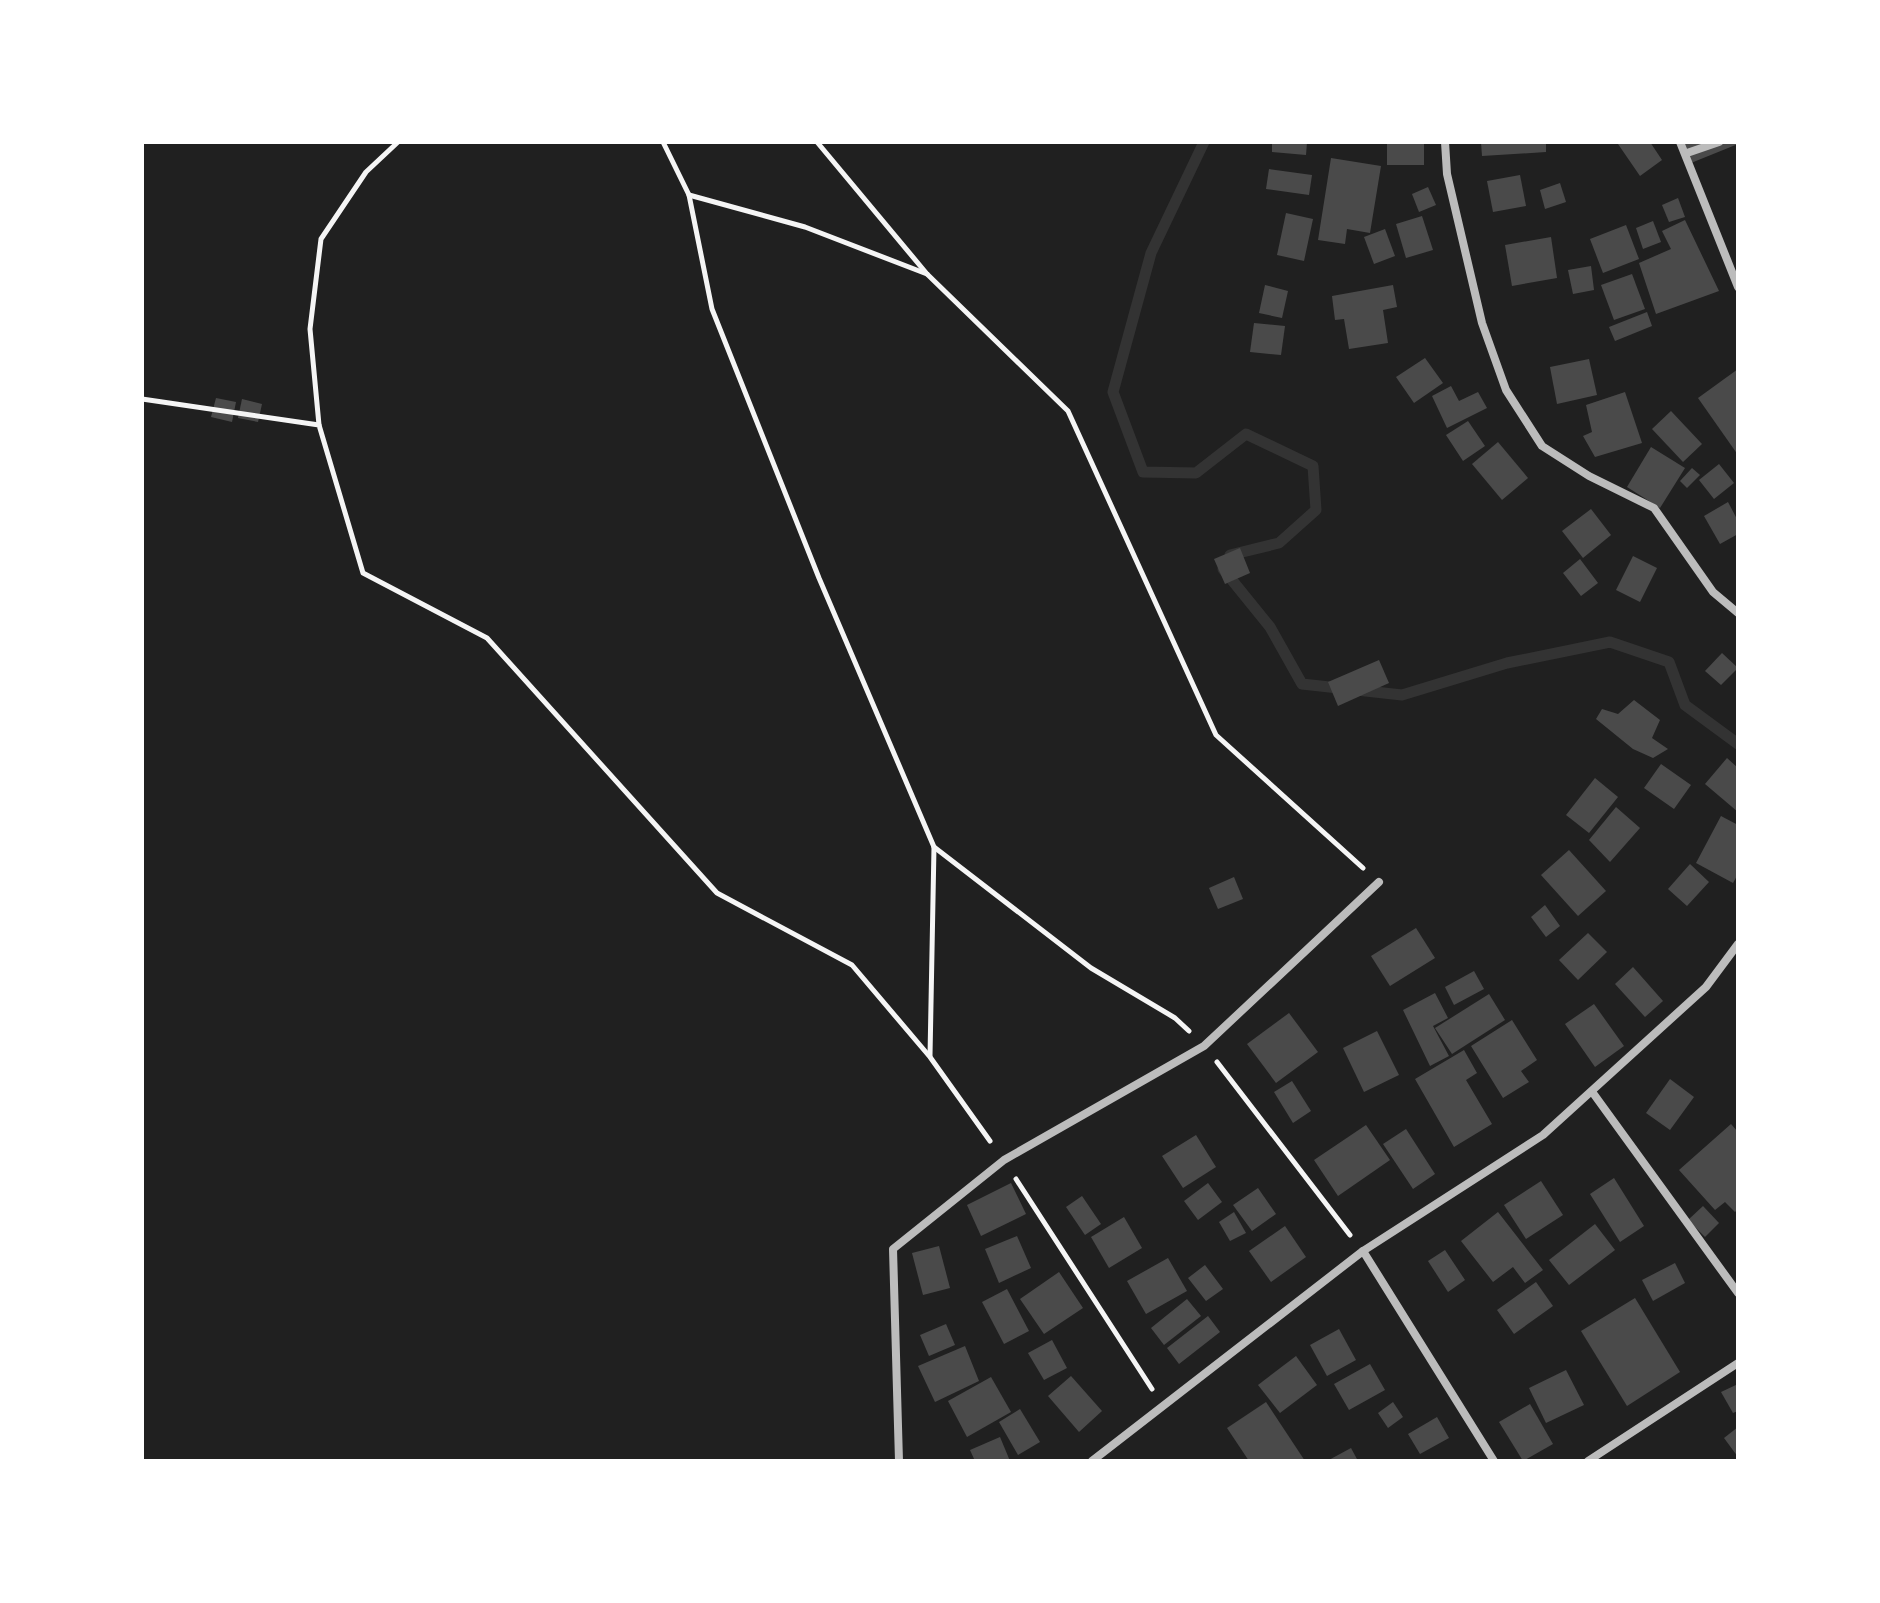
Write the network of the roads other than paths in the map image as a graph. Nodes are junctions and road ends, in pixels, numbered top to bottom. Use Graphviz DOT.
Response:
graph roads {
  1 [pos="1445,142"];
  2 [pos="1680,142"];
  3 [pos="1719,142"];
  4 [pos="1687,153"];
  5 [pos="1738,287"];
  6 [pos="1738,613"];
  7 [pos="1379,882"];
  8 [pos="1738,944"];
  9 [pos="1593,1093"];
  10 [pos="1363,1251"];
  11 [pos="1738,1293"];
  12 [pos="1738,1363"];
  13 [pos="899,1461"];
  14 [pos="1092,1461"];
  15 [pos="1494,1461"];
  16 [pos="1588,1461"];
  1 -- 6 [label="street"];
  2 -- 4 [label="street"];
  3 -- 4 [label="street"];
  4 -- 5 [label="street"];
  7 -- 13 [label="street"];
  8 -- 9 [label="street"];
  9 -- 10 [label="street"];
  9 -- 11 [label="street"];
  10 -- 14 [label="street"];
  10 -- 15 [label="street"];
  12 -- 16 [label="street"];
}
